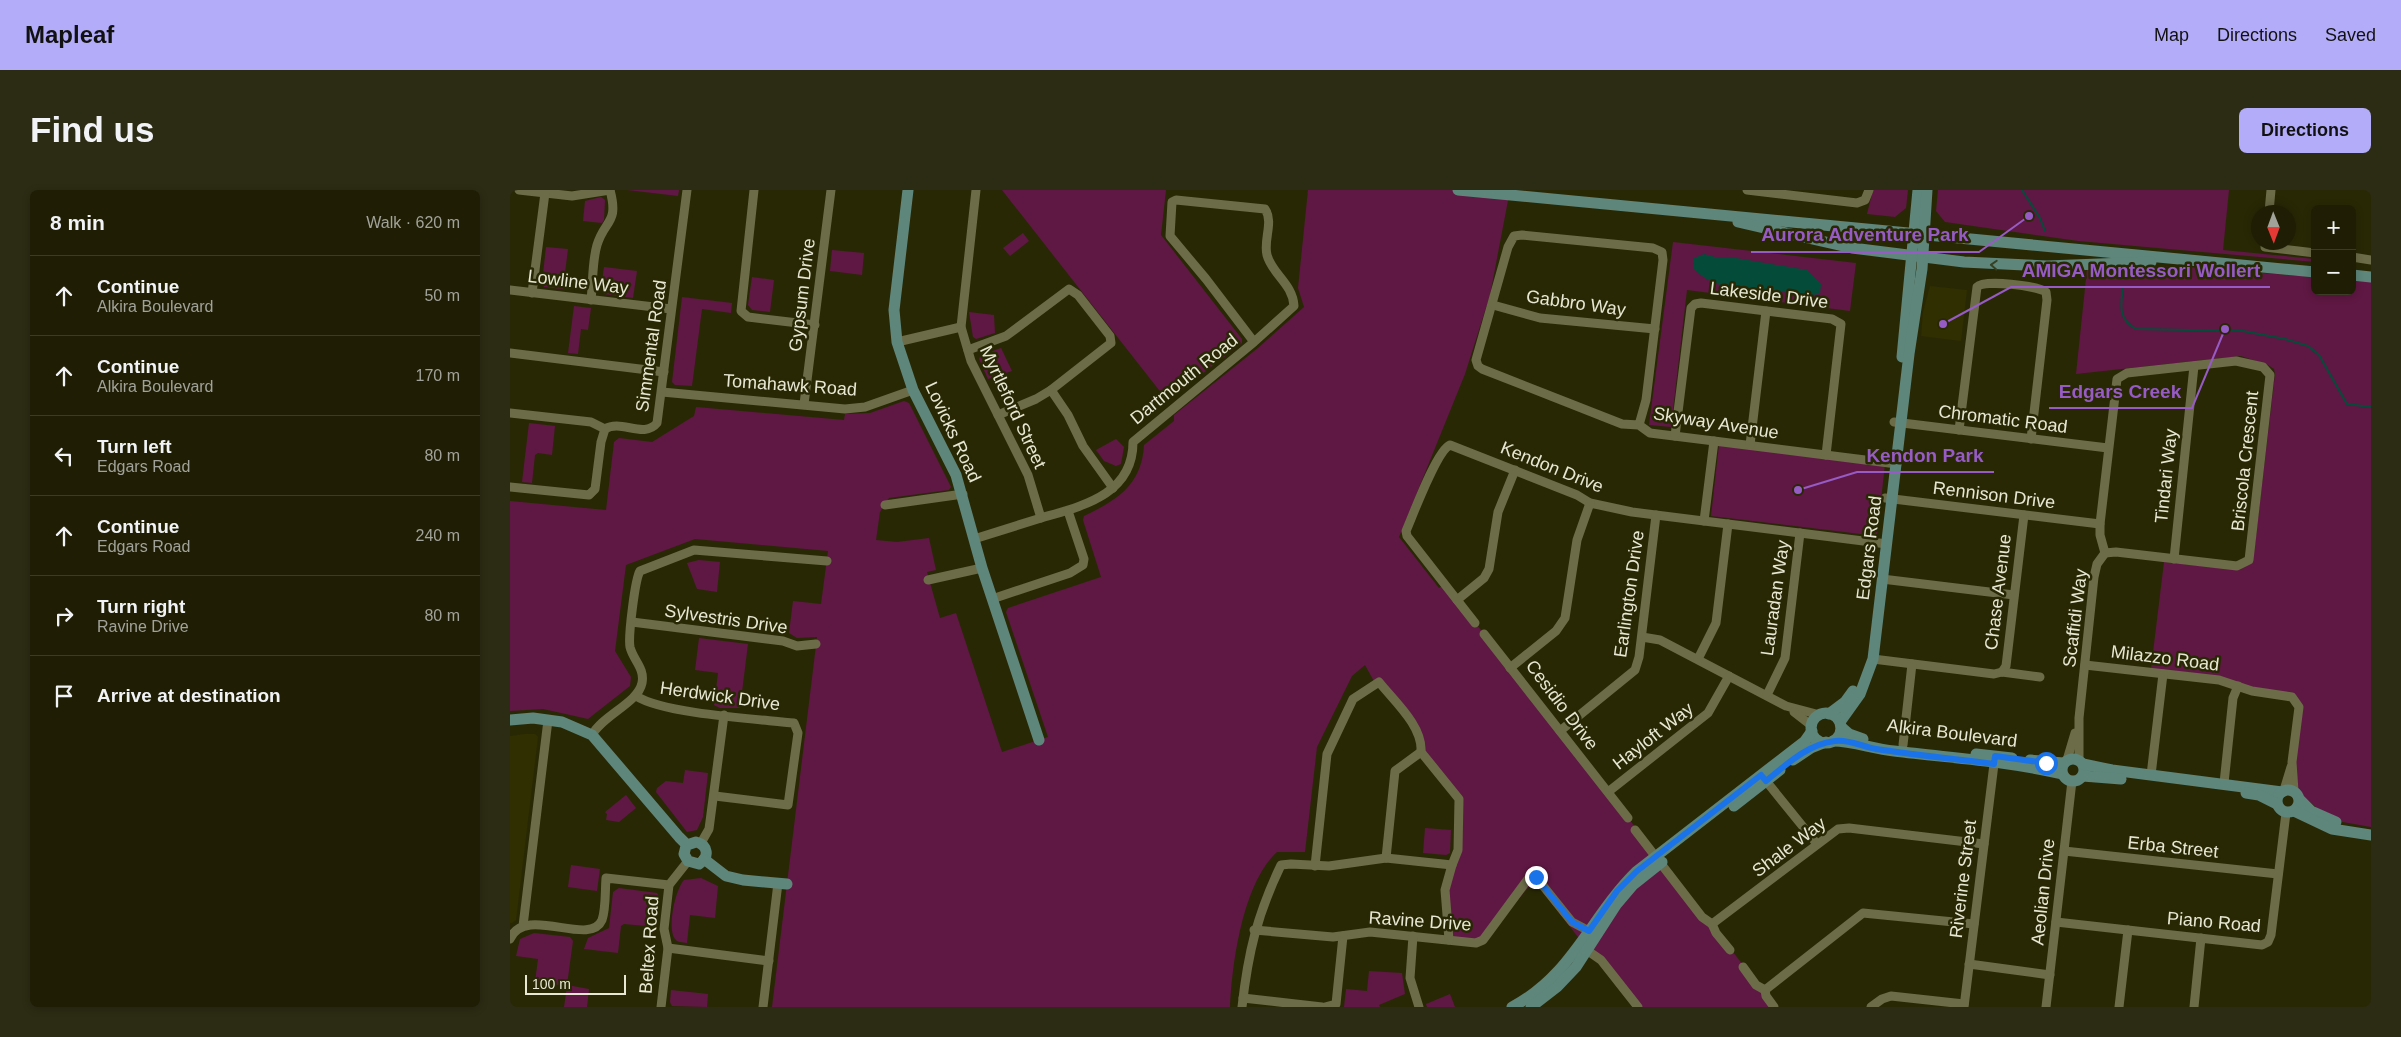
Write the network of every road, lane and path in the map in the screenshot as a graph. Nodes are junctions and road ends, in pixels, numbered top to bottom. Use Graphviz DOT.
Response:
graph roads {
  1 [pos="519,190"];
  2 [pos="610,190"];
  3 [pos="687,190"];
  4 [pos="754,190"];
  5 [pos="831,190"];
  6 [pos="908,190"];
  7 [pos="976,190"];
  8 [pos="1458,190"];
  9 [pos="1747,190"];
  10 [pos="1869,190"];
  11 [pos="1918,190"];
  12 [pos="1928,190"];
  13 [pos="2271,190"];
  14 [pos="545,193"];
  15 [pos="2270,205"];
  16 [pos="1693,213"];
  17 [pos="1919,234"];
  18 [pos="2290,250"];
  19 [pos="2311,253"];
  20 [pos="1918,257"];
  21 [pos="2356,258"];
  22 [pos="2371,260"];
  23 [pos="2200,262"];
  24 [pos="2311,272"];
  25 [pos="2356,275"];
  26 [pos="2371,277"];
  27 [pos="510,290"];
  28 [pos="532,293"];
  29 [pos="590,300"];
  30 [pos="1493,305"];
  31 [pos="671,309"];
  32 [pos="1766,311"];
  33 [pos="815,325"];
  34 [pos="961,327"];
  35 [pos="1655,329"];
  36 [pos="898,342"];
  37 [pos="1254,342"];
  38 [pos="968,350"];
  39 [pos="510,353"];
  40 [pos="2194,366"];
  41 [pos="664,372"];
  42 [pos="2120,376"];
  43 [pos="913,390"];
  44 [pos="1051,390"];
  45 [pos="662,392"];
  46 [pos="804,404"];
  47 [pos="510,413"];
  48 [pos="998,415"];
  49 [pos="1898,422"];
  50 [pos="1639,426"];
  51 [pos="605,428"];
  52 [pos="1959,430"];
  53 [pos="1675,436"];
  54 [pos="2031,439"];
  55 [pos="1714,441"];
  56 [pos="1750,445"];
  57 [pos="2108,448"];
  58 [pos="1826,455"];
  59 [pos="1893,463"];
  60 [pos="1515,470"];
  61 [pos="510,487"];
  62 [pos="1113,488"];
  63 [pos="963,494"];
  64 [pos="1889,499"];
  65 [pos="1590,504"];
  66 [pos="885,505"];
  67 [pos="1068,511"];
  68 [pos="1656,515"];
  69 [pos="2024,515"];
  70 [pos="1041,518"];
  71 [pos="1704,521"];
  72 [pos="1728,524"];
  73 [pos="2100,524"];
  74 [pos="1800,533"];
  75 [pos="974,539"];
  76 [pos="1883,543"];
  77 [pos="2105,553"];
  78 [pos="2174,559"];
  79 [pos="826,561"];
  80 [pos="982,568"];
  81 [pos="1882,579"];
  82 [pos="928,580"];
  83 [pos="2014,595"];
  84 [pos="992,600"];
  85 [pos="1457,600"];
  86 [pos="632,622"];
  87 [pos="1475,623"];
  88 [pos="1484,634"];
  89 [pos="1642,638"];
  90 [pos="816,644"];
  91 [pos="1698,659"];
  92 [pos="1873,659"];
  93 [pos="1912,664"];
  94 [pos="2085,665"];
  95 [pos="1510,668"];
  96 [pos="2002,672"];
  97 [pos="2163,674"];
  98 [pos="1729,676"];
  99 [pos="2040,677"];
  100 [pos="2238,686"];
  101 [pos="1767,695"];
  102 [pos="636,696"];
  103 [pos="1786,706"];
  104 [pos="1824,714"];
  105 [pos="724,716"];
  106 [pos="510,720"];
  107 [pos="548,720"];
  108 [pos="1840,724"];
  109 [pos="1812,729"];
  110 [pos="1560,730"];
  111 [pos="592,735"];
  112 [pos="1038,740"];
  113 [pos="1830,742"];
  114 [pos="1903,746"];
  115 [pos="1420,752"];
  116 [pos="1995,760"];
  117 [pos="2073,768"];
  118 [pos="2152,775"];
  119 [pos="1764,778"];
  120 [pos="2224,783"];
  121 [pos="1608,792"];
  122 [pos="2290,793"];
  123 [pos="714,796"];
  124 [pos="2277,804"];
  125 [pos="2290,812"];
  126 [pos="1628,818"];
  127 [pos="2371,829"];
  128 [pos="1635,830"];
  129 [pos="2371,835"];
  130 [pos="701,844"];
  131 [pos="1816,844"];
  132 [pos="1984,844"];
  133 [pos="687,846"];
  134 [pos="2064,851"];
  135 [pos="1386,858"];
  136 [pos="704,860"];
  137 [pos="1659,860"];
  138 [pos="688,862"];
  139 [pos="1452,865"];
  140 [pos="1315,866"];
  141 [pos="2278,874"];
  142 [pos="782,884"];
  143 [pos="669,885"];
  144 [pos="2056,922"];
  145 [pos="1712,924"];
  146 [pos="1974,924"];
  147 [pos="523,926"];
  148 [pos="1254,930"];
  149 [pos="2128,930"];
  150 [pos="1589,931"];
  151 [pos="1343,936"];
  152 [pos="1413,936"];
  153 [pos="2201,938"];
  154 [pos="510,939"];
  155 [pos="1449,940"];
  156 [pos="668,948"];
  157 [pos="1730,950"];
  158 [pos="1588,951"];
  159 [pos="769,961"];
  160 [pos="1969,964"];
  161 [pos="1742,967"];
  162 [pos="2050,975"];
  163 [pos="1765,990"];
  164 [pos="1242,1003"];
  165 [pos="1964,1006"];
  166 [pos="661,1007"];
  167 [pos="763,1007"];
  168 [pos="1324,1007"];
  169 [pos="1419,1007"];
  170 [pos="1512,1007"];
  171 [pos="1531,1007"];
  172 [pos="1638,1007"];
  173 [pos="1774,1007"];
  174 [pos="1871,1007"];
  175 [pos="2046,1007"];
  176 [pos="2119,1007"];
  177 [pos="2194,1007"];
  1 -- 14 [label="street"];
  2 -- 14 [label="street"];
  2 -- 29 [label="street"];
  3 -- 31 [label="street, Simmental Road"];
  4 -- 33 [label="street"];
  5 -- 33 [label="street, Gypsum Drive"];
  6 -- 36 [label="street, Lovicks Road"];
  7 -- 34 [label="street, Myrtleford Street"];
  8 -- 16 [label="street"];
  9 -- 10 [label="street"];
  11 -- 17 [label="street, Edgars Road"];
  12 -- 17 [label="street, Edgars Road"];
  13 -- 15 [label="street"];
  14 -- 28 [label="street"];
  16 -- 17 [label="street"];
  16 -- 20 [label="street"];
  17 -- 20 [label="street, Edgars Road"];
  17 -- 23 [label="street"];
  18 -- 19 [label="street"];
  23 -- 20 [label="street, one-way"];
  20 -- 49 [label="street, Edgars Road"];
  21 -- 22 [label="street"];
  23 -- 24 [label="street"];
  25 -- 26 [label="street"];
  27 -- 28 [label="street, Lowline Way"];
  28 -- 29 [label="street, Lowline Way"];
  29 -- 31 [label="street, Lowline Way"];
  30 -- 35 [label="street, Gabbro Way"];
  30 -- 35 [label="street"];
  30 -- 50 [label="street, Skyway Avenue"];
  31 -- 41 [label="street, Simmental Road"];
  32 -- 53 [label="street, Lakeside Drive"];
  32 -- 56 [label="street"];
  32 -- 58 [label="street, Lakeside Drive"];
  33 -- 46 [label="street, Gypsum Drive"];
  34 -- 36 [label="street"];
  34 -- 38 [label="street, Myrtleford Street"];
  35 -- 50 [label="street"];
  36 -- 43 [label="street, Lovicks Road"];
  37 -- 37 [label="street, Dartmouth Road"];
  37 -- 62 [label="street, Dartmouth Road"];
  38 -- 44 [label="street"];
  38 -- 48 [label="street, Myrtleford Street"];
  39 -- 41 [label="street"];
  40 -- 42 [label="street, Briscola Crescent"];
  40 -- 78 [label="street, Tindari Way"];
  40 -- 78 [label="street, Briscola Crescent"];
  41 -- 45 [label="street, Simmental Road"];
  42 -- 57 [label="street, Scaffidi Way"];
  43 -- 46 [label="street, Tomahawk Road"];
  43 -- 63 [label="street, Lovicks Road"];
  44 -- 48 [label="street"];
  44 -- 62 [label="street"];
  45 -- 46 [label="street, Tomahawk Road"];
  45 -- 51 [label="street, Simmental Road"];
  47 -- 51 [label="street"];
  48 -- 70 [label="street, Myrtleford Street"];
  49 -- 52 [label="street, Chromatic Road"];
  49 -- 59 [label="street, Edgars Road"];
  50 -- 53 [label="street, Skyway Avenue"];
  51 -- 61 [label="street"];
  52 -- 54 [label="street, Chromatic Road"];
  52 -- 54 [label="street"];
  53 -- 55 [label="street, Skyway Avenue"];
  54 -- 57 [label="street, Chromatic Road"];
  55 -- 56 [label="street, Skyway Avenue"];
  55 -- 71 [label="street"];
  56 -- 58 [label="street, Skyway Avenue"];
  57 -- 73 [label="street, Scaffidi Way"];
  58 -- 59 [label="street, Skyway Avenue"];
  59 -- 64 [label="street, Edgars Road"];
  60 -- 65 [label="street, Kendon Drive"];
  60 -- 85 [label="street"];
  60 -- 85 [label="street, Kendon Drive"];
  62 -- 67 [label="street, Dartmouth Road"];
  63 -- 66 [label="street"];
  63 -- 75 [label="street, Lovicks Road"];
  64 -- 69 [label="street, Rennison Drive"];
  64 -- 76 [label="street, Edgars Road"];
  65 -- 68 [label="street, Kendon Drive"];
  65 -- 95 [label="street, Cesidio Drive"];
  67 -- 70 [label="street, Dartmouth Road"];
  67 -- 84 [label="street"];
  68 -- 71 [label="street, Kendon Drive"];
  68 -- 89 [label="street, Earlington Drive"];
  69 -- 73 [label="street, Rennison Drive"];
  69 -- 83 [label="street, Chase Avenue"];
  70 -- 75 [label="street, Dartmouth Road"];
  71 -- 72 [label="street, Kendon Drive"];
  72 -- 74 [label="street, Kendon Drive"];
  72 -- 91 [label="street"];
  73 -- 77 [label="street, Scaffidi Way"];
  74 -- 76 [label="street, Kendon Drive"];
  74 -- 101 [label="street, Lauradan Way"];
  75 -- 80 [label="street, Lovicks Road"];
  76 -- 81 [label="street, Edgars Road"];
  76 -- 104 [label="street, Edgars Road"];
  77 -- 78 [label="street, Briscola Crescent"];
  77 -- 94 [label="street, Scaffidi Way"];
  79 -- 86 [label="street"];
  80 -- 82 [label="street"];
  80 -- 84 [label="street, Lovicks Road"];
  81 -- 83 [label="street"];
  81 -- 92 [label="street, Edgars Road"];
  83 -- 96 [label="street, Chase Avenue"];
  84 -- 112 [label="street, Lovicks Road"];
  85 -- 87 [label="street, Kendon Drive"];
  86 -- 90 [label="street, Sylvestris Drive"];
  86 -- 102 [label="street"];
  88 -- 95 [label="street"];
  89 -- 91 [label="street"];
  89 -- 110 [label="street, Earlington Drive"];
  91 -- 98 [label="street"];
  92 -- 93 [label="street, Chase Avenue"];
  92 -- 108 [label="street, Edgars Road"];
  93 -- 96 [label="street, Chase Avenue"];
  93 -- 114 [label="street"];
  94 -- 97 [label="street, Milazzo Road"];
  94 -- 117 [label="street, Scaffidi Way"];
  95 -- 110 [label="street, Cesidio Drive"];
  96 -- 99 [label="street, Chase Avenue"];
  97 -- 100 [label="street, Milazzo Road"];
  97 -- 118 [label="street"];
  98 -- 101 [label="street"];
  98 -- 121 [label="street, Hayloft Way"];
  100 -- 120 [label="street"];
  100 -- 122 [label="street, Milazzo Road"];
  101 -- 103 [label="street"];
  102 -- 105 [label="street, Herdwick Drive"];
  102 -- 111 [label="street"];
  103 -- 104 [label="street"];
  103 -- 109 [label="street"];
  104 -- 108 [label="street"];
  104 -- 109 [label="street"];
  105 -- 123 [label="street"];
  105 -- 123 [label="street, Herdwick Drive"];
  106 -- 107 [label="street"];
  107 -- 111 [label="street"];
  107 -- 147 [label="street"];
  108 -- 113 [label="street"];
  108 -- 114 [label="street, Alkira Boulevard"];
  109 -- 113 [label="street"];
  109 -- 119 [label="street"];
  110 -- 121 [label="street, Cesidio Drive"];
  111 -- 133 [label="street"];
  113 -- 116 [label="street, Alkira Boulevard"];
  113 -- 119 [label="street"];
  114 -- 116 [label="street, Alkira Boulevard"];
  115 -- 135 [label="street"];
  115 -- 139 [label="street"];
  115 -- 140 [label="street"];
  116 -- 117 [label="street, Alkira Boulevard"];
  116 -- 132 [label="street, Riverine Street"];
  117 -- 118 [label="street, Alkira Boulevard"];
  117 -- 124 [label="street, Alkira Boulevard"];
  117 -- 134 [label="street, Aeolian Drive"];
  118 -- 120 [label="street, Alkira Boulevard"];
  119 -- 131 [label="street"];
  119 -- 137 [label="street"];
  120 -- 122 [label="street, Alkira Boulevard"];
  121 -- 126 [label="street, Cesidio Drive"];
  122 -- 124 [label="street"];
  122 -- 125 [label="street"];
  122 -- 127 [label="street"];
  123 -- 130 [label="street"];
  124 -- 125 [label="street"];
  125 -- 129 [label="street"];
  125 -- 141 [label="street, Piano Road"];
  128 -- 137 [label="street"];
  130 -- 133 [label="street"];
  130 -- 136 [label="street"];
  131 -- 132 [label="street, Shale Way"];
  131 -- 145 [label="street, Shale Way"];
  132 -- 146 [label="street, Riverine Street"];
  133 -- 138 [label="street"];
  134 -- 141 [label="street, Erba Street"];
  134 -- 144 [label="street, Aeolian Drive"];
  135 -- 139 [label="street"];
  135 -- 140 [label="street"];
  136 -- 138 [label="street"];
  136 -- 142 [label="street"];
  137 -- 145 [label="street"];
  137 -- 150 [label="street"];
  137 -- 158 [label="street"];
  138 -- 143 [label="street, Beltex Road"];
  139 -- 155 [label="street"];
  140 -- 148 [label="street"];
  141 -- 153 [label="street, Piano Road"];
  142 -- 159 [label="street"];
  143 -- 147 [label="street"];
  143 -- 156 [label="street, Beltex Road"];
  144 -- 149 [label="street, Piano Road"];
  144 -- 162 [label="street, Aeolian Drive"];
  145 -- 157 [label="street"];
  146 -- 160 [label="street, Riverine Street"];
  146 -- 163 [label="street"];
  147 -- 154 [label="street"];
  148 -- 151 [label="street, Ravine Drive"];
  148 -- 164 [label="street"];
  149 -- 153 [label="street, Piano Road"];
  149 -- 176 [label="street"];
  150 -- 155 [label="street, Ravine Drive"];
  150 -- 170 [label="street"];
  151 -- 152 [label="street, Ravine Drive"];
  151 -- 168 [label="street"];
  152 -- 155 [label="street, Ravine Drive"];
  152 -- 169 [label="street"];
  153 -- 177 [label="street"];
  156 -- 159 [label="street"];
  156 -- 166 [label="street, Beltex Road"];
  158 -- 171 [label="street"];
  158 -- 172 [label="street"];
  159 -- 167 [label="street"];
  160 -- 162 [label="street"];
  160 -- 165 [label="street, Riverine Street"];
  161 -- 163 [label="street"];
  162 -- 175 [label="street, Aeolian Drive"];
  163 -- 173 [label="street"];
  164 -- 168 [label="street"];
  165 -- 174 [label="street"];
}
